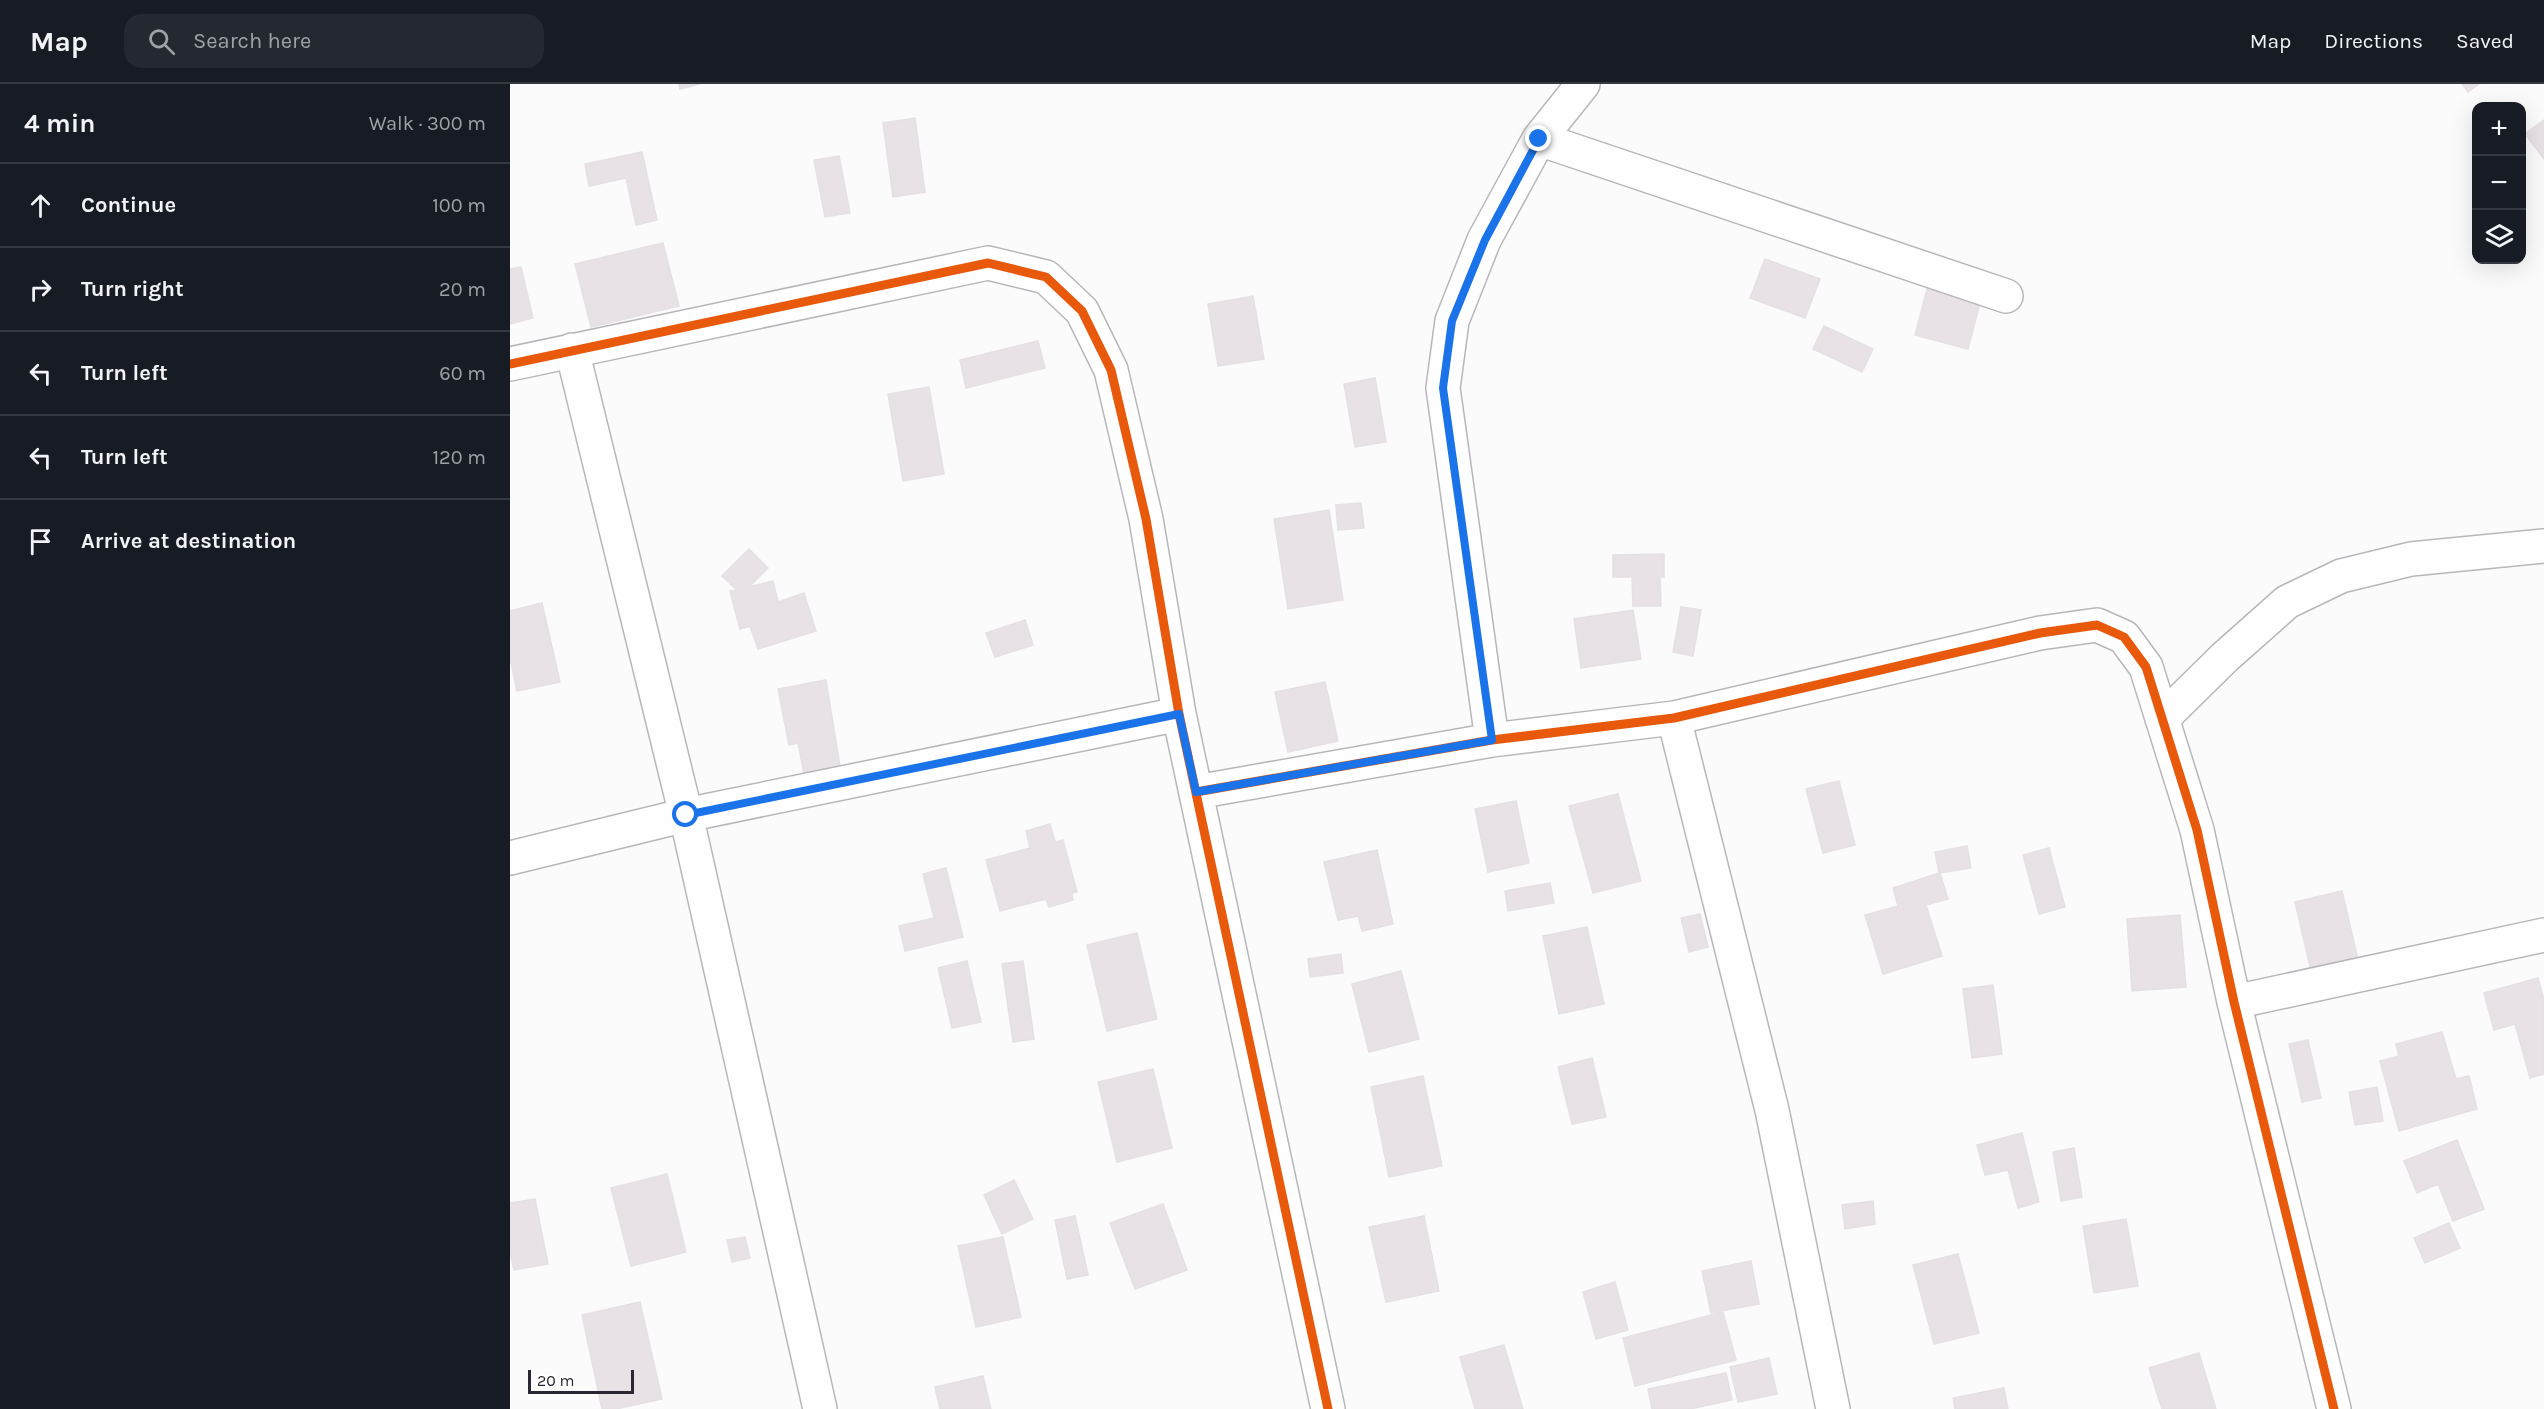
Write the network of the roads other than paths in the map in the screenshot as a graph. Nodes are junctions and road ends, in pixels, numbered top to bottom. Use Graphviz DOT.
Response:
graph roads {
  1 [pos="1583,84"];
  2 [pos="1539,139"];
  3 [pos="2006,296"];
  4 [pos="572,350"];
  5 [pos="510,364"];
  6 [pos="2544,546"];
  7 [pos="1179,714"];
  8 [pos="1674,718"];
  9 [pos="2162,718"];
  10 [pos="1492,740"];
  11 [pos="1196,792"];
  12 [pos="686,815"];
  13 [pos="510,858"];
  14 [pos="2544,935"];
  15 [pos="2234,1002"];
  16 [pos="820,1409"];
  17 [pos="1328,1409"];
  18 [pos="1833,1409"];
  19 [pos="2334,1409"];
  1 -- 2 [label="street"];
  2 -- 3 [label="street"];
  2 -- 10 [label="street"];
  4 -- 5 [label="street"];
  4 -- 7 [label="street"];
  4 -- 12 [label="street"];
  6 -- 9 [label="street"];
  7 -- 11 [label="street"];
  7 -- 12 [label="street"];
  8 -- 9 [label="street"];
  8 -- 10 [label="street"];
  8 -- 18 [label="street"];
  9 -- 15 [label="street"];
  10 -- 11 [label="street"];
  11 -- 17 [label="street"];
  12 -- 13 [label="street"];
  12 -- 16 [label="street"];
  14 -- 15 [label="street"];
  15 -- 19 [label="street"];
}
